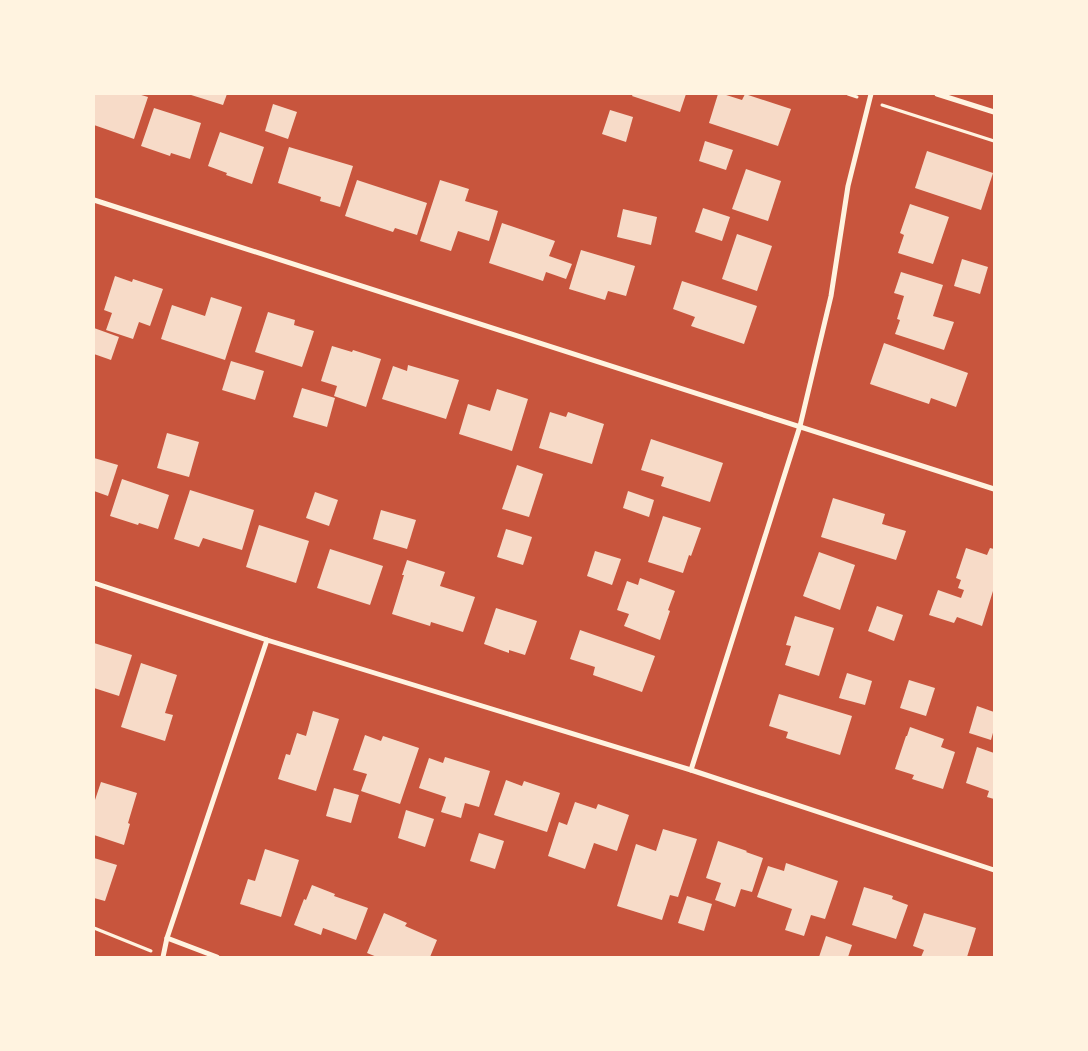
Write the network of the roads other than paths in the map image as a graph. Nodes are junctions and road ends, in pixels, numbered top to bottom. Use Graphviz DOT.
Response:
graph roads {
  1 [pos="870,94"];
  2 [pos="937,94"];
  3 [pos="994,112"];
  4 [pos="94,200"];
  5 [pos="800,426"];
  6 [pos="994,489"];
  7 [pos="94,583"];
  8 [pos="267,640"];
  9 [pos="691,770"];
  10 [pos="994,870"];
  11 [pos="167,938"];
  12 [pos="163,956"];
  13 [pos="217,957"];
  1 -- 5 [label="street"];
  2 -- 3 [label="street"];
  4 -- 5 [label="street"];
  5 -- 6 [label="street"];
  5 -- 9 [label="street"];
  7 -- 8 [label="street"];
  8 -- 9 [label="street"];
  8 -- 11 [label="street"];
  9 -- 10 [label="street"];
  11 -- 12 [label="street"];
  11 -- 13 [label="street"];
}
